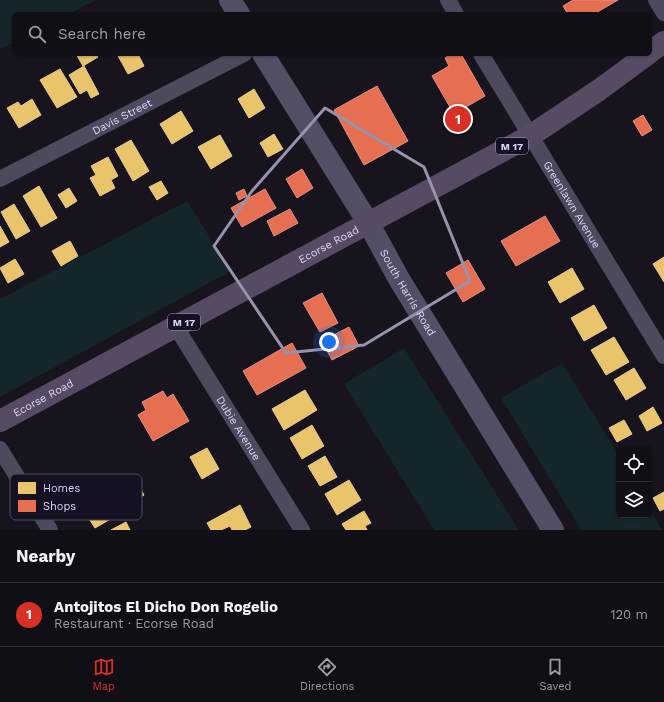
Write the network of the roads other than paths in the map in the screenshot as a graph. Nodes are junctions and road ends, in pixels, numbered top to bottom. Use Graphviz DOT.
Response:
graph roads {
  1 [pos="230,0"];
  2 [pos="448,0"];
  3 [pos="656,0"];
  4 [pos="238,12"];
  5 [pos="455,12"];
  6 [pos="664,13"];
  7 [pos="664,42"];
  8 [pos="652,51"];
  9 [pos="240,56"];
  10 [pos="264,56"];
  11 [pos="481,56"];
  12 [pos="645,56"];
  13 [pos="530,136"];
  14 [pos="0,179"];
  15 [pos="369,224"];
  16 [pos="176,327"];
  17 [pos="664,356"];
  18 [pos="0,421"];
  19 [pos="0,449"];
  20 [pos="15,474"];
  21 [pos="44,520"];
  22 [pos="50,530"];
  23 [pos="302,530"];
  24 [pos="554,530"];
  1 -- 4 [label="main road"];
  2 -- 5 [label="street"];
  3 -- 6 [label="street"];
  7 -- 8 [label="main road, Ecorse Road / M 17"];
  9 -- 14 [label="street, Davis Street"];
  10 -- 15 [label="main road, South Harris Road"];
  11 -- 13 [label="street, Greenlawn Avenue"];
  12 -- 13 [label="main road, Ecorse Road / M 17"];
  13 -- 15 [label="main road, Ecorse Road / M 17"];
  13 -- 17 [label="street, Greenlawn Avenue"];
  15 -- 16 [label="main road, Ecorse Road / M 17"];
  15 -- 24 [label="main road, South Harris Road"];
  16 -- 18 [label="main road, Ecorse Road / M 17"];
  16 -- 23 [label="street, Dubie Avenue"];
  19 -- 20 [label="street"];
  21 -- 22 [label="street"];
}
